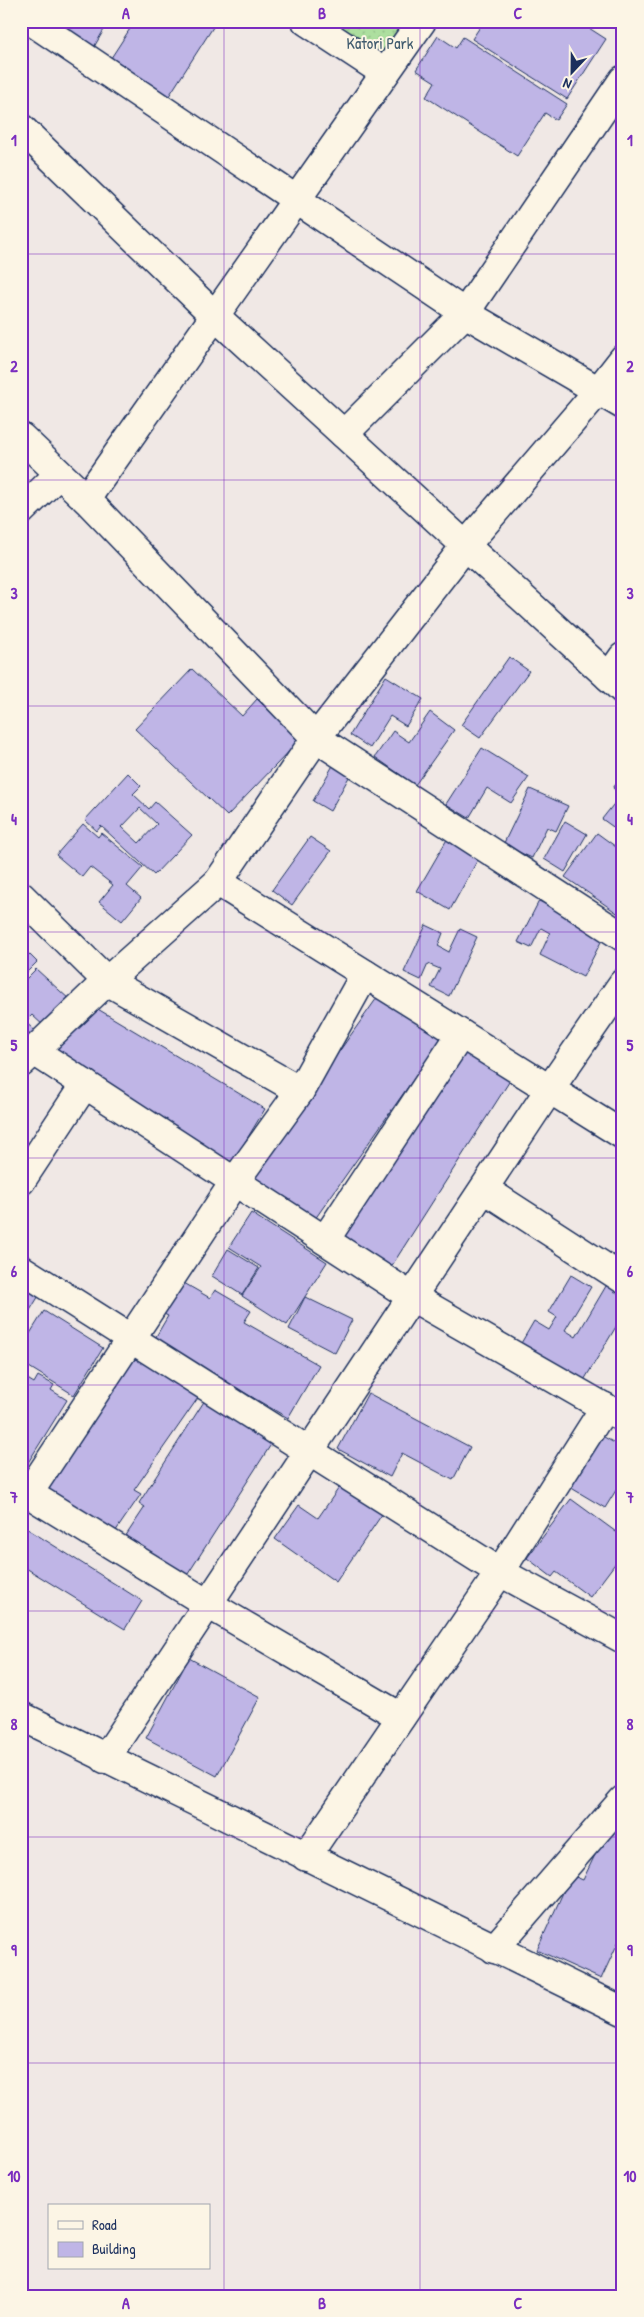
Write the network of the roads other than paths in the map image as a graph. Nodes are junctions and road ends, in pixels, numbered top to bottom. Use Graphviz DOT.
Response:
graph roads {
  1 [pos="31,21"];
  2 [pos="306,21"];
  3 [pos="422,21"];
  4 [pos="385,73"];
  5 [pos="623,80"];
  6 [pos="21,128"];
  7 [pos="296,198"];
  8 [pos="465,313"];
  9 [pos="214,315"];
  10 [pos="623,359"];
  11 [pos="598,391"];
  12 [pos="623,405"];
  13 [pos="344,434"];
  14 [pos="21,437"];
  15 [pos="59,474"];
  16 [pos="86,500"];
  17 [pos="21,511"];
  18 [pos="466,545"];
  19 [pos="618,674"];
  20 [pos="316,738"];
  21 [pos="218,882"];
  22 [pos="21,896"];
  23 [pos="623,937"];
  24 [pos="365,974"];
  25 [pos="107,981"];
  26 [pos="623,984"];
  27 [pos="461,1034"];
  28 [pos="27,1057"];
  29 [pos="85,1084"];
  30 [pos="549,1090"];
  31 [pos="300,1091"];
  32 [pos="623,1135"];
  33 [pos="21,1181"];
  34 [pos="235,1181"];
  35 [pos="484,1189"];
  36 [pos="325,1240"];
  37 [pos="21,1270"];
  38 [pos="623,1279"];
  39 [pos="412,1297"];
  40 [pos="130,1339"];
  41 [pos="614,1412"];
  42 [pos="308,1452"];
  43 [pos="25,1492"];
  44 [pos="500,1572"];
  45 [pos="208,1604"];
  46 [pos="623,1639"];
  47 [pos="21,1716"];
  48 [pos="401,1717"];
  49 [pos="105,1759"];
  50 [pos="623,1800"];
  51 [pos="306,1856"];
  52 [pos="494,1949"];
  53 [pos="623,2011"];
  1 -- 7 [label="street"];
  2 -- 4 [label="street"];
  3 -- 4 [label="street"];
  4 -- 7 [label="street"];
  5 -- 8 [label="street"];
  6 -- 9 [label="street"];
  7 -- 8 [label="street"];
  7 -- 9 [label="street"];
  8 -- 11 [label="street"];
  8 -- 13 [label="street"];
  9 -- 13 [label="street"];
  9 -- 16 [label="street"];
  10 -- 11 [label="street"];
  11 -- 12 [label="street"];
  11 -- 18 [label="street"];
  13 -- 18 [label="street"];
  14 -- 15 [label="street"];
  15 -- 16 [label="street"];
  15 -- 17 [label="street"];
  16 -- 20 [label="street"];
  18 -- 19 [label="street"];
  18 -- 20 [label="street"];
  20 -- 21 [label="street"];
  20 -- 23 [label="street"];
  21 -- 24 [label="street"];
  21 -- 25 [label="street"];
  22 -- 25 [label="street"];
  24 -- 27 [label="street"];
  24 -- 31 [label="street"];
  25 -- 28 [label="street"];
  25 -- 31 [label="street"];
  26 -- 30 [label="street"];
  27 -- 30 [label="street"];
  27 -- 36 [label="street"];
  28 -- 29 [label="street"];
  29 -- 33 [label="street"];
  29 -- 34 [label="street"];
  30 -- 32 [label="street"];
  30 -- 35 [label="street"];
  31 -- 34 [label="street"];
  34 -- 36 [label="street"];
  34 -- 40 [label="street"];
  35 -- 38 [label="street"];
  35 -- 39 [label="street"];
  36 -- 39 [label="street"];
  37 -- 40 [label="street"];
  39 -- 41 [label="street"];
  39 -- 42 [label="street"];
  40 -- 42 [label="street"];
  40 -- 43 [label="street"];
  41 -- 44 [label="street"];
  42 -- 44 [label="street"];
  42 -- 45 [label="street"];
  43 -- 45 [label="street"];
  44 -- 46 [label="street"];
  44 -- 48 [label="street"];
  45 -- 48 [label="street"];
  45 -- 49 [label="street"];
  47 -- 49 [label="street"];
  48 -- 51 [label="street"];
  49 -- 51 [label="street"];
  50 -- 52 [label="street"];
  51 -- 52 [label="street"];
  52 -- 53 [label="street"];
}
